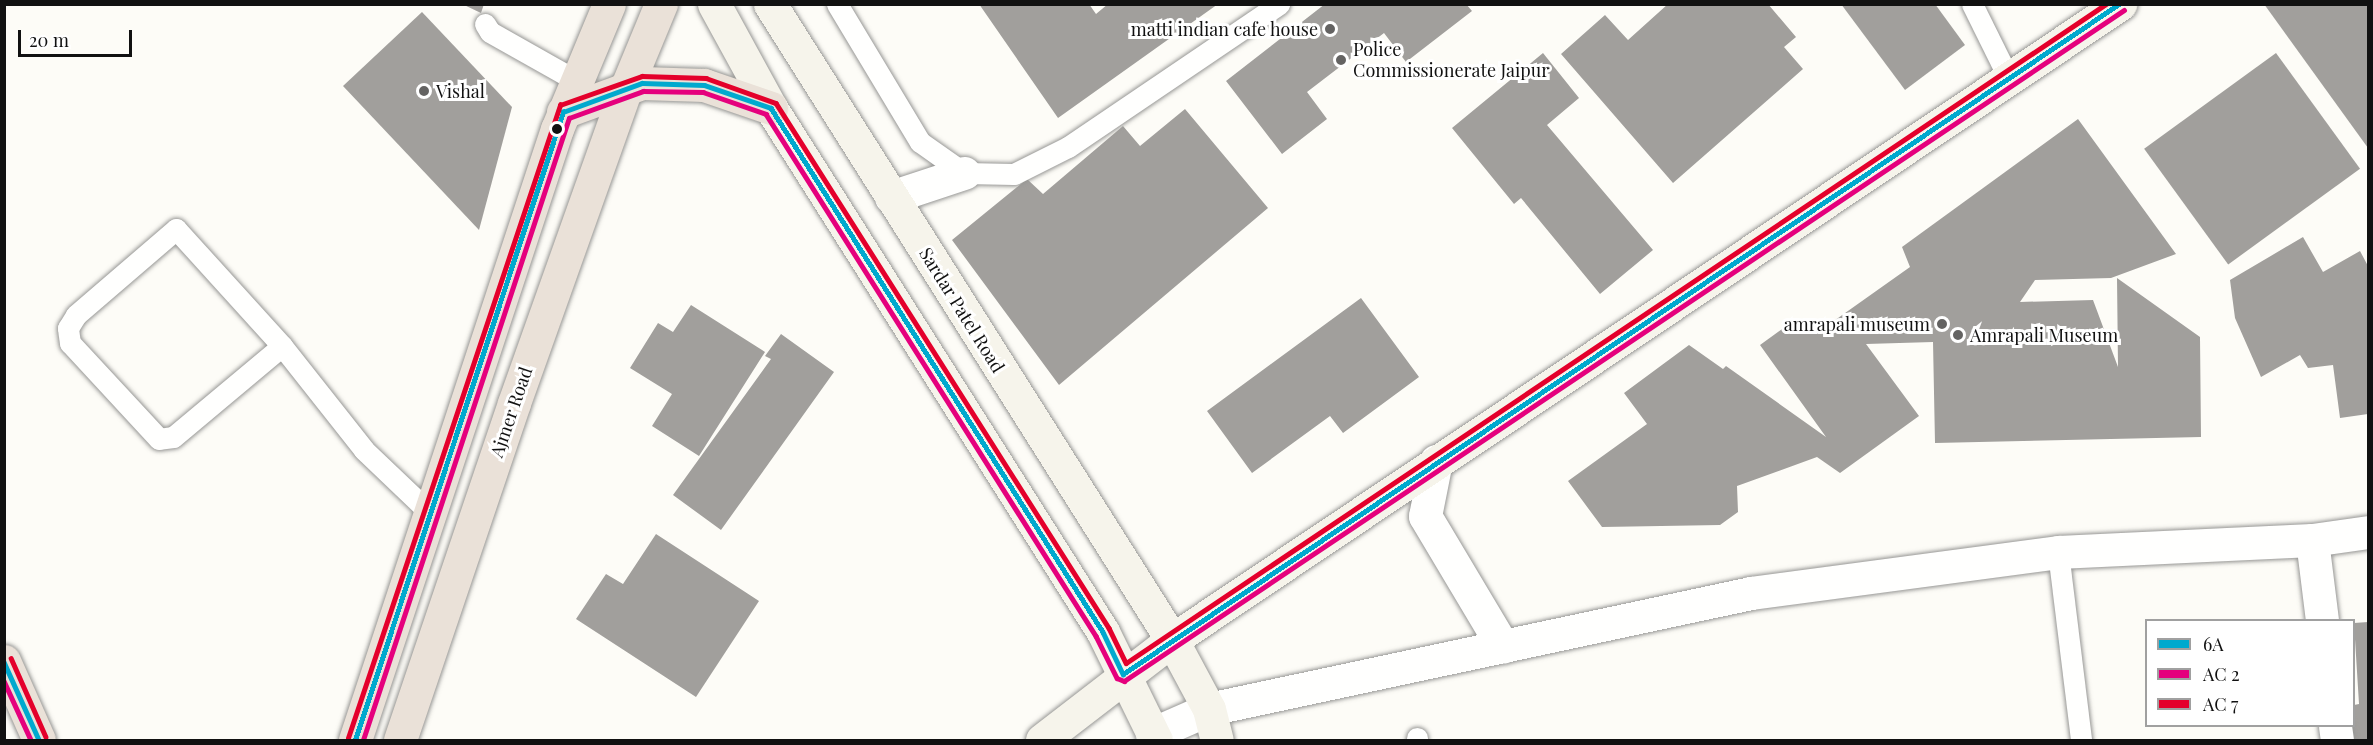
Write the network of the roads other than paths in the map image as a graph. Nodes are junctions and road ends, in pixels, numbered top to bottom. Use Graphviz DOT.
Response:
graph roads {
  1 [pos="609,4"];
  2 [pos="661,4"];
  3 [pos="714,4"];
  4 [pos="837,4"];
  5 [pos="1279,4"];
  6 [pos="1972,4"];
  7 [pos="2120,4"];
  8 [pos="773,6"];
  9 [pos="485,24"];
  10 [pos="2009,79"];
  11 [pos="577,81"];
  12 [pos="627,86"];
  13 [pos="771,108"];
  14 [pos="563,112"];
  15 [pos="964,172"];
  16 [pos="891,196"];
  17 [pos="282,346"];
  18 [pos="1436,461"];
  19 [pos="429,512"];
  20 [pos="2368,532"];
  21 [pos="2312,540"];
  22 [pos="2058,552"];
  23 [pos="2322,619"];
  24 [pos="1163,628"];
  25 [pos="1503,646"];
  26 [pos="4,661"];
  27 [pos="1124,674"];
  28 [pos="1209,709"];
  29 [pos="1154,737"];
  30 [pos="39,741"];
  31 [pos="355,741"];
  32 [pos="400,741"];
  33 [pos="1042,741"];
  34 [pos="1217,741"];
  35 [pos="2081,741"];
  1 -- 11 [label="highway"];
  2 -- 12 [label="highway, Ajmer Road"];
  3 -- 13 [label="street"];
  4 -- 15 [label="lane"];
  5 -- 15 [label="lane"];
  6 -- 10 [label="lane"];
  7 -- 10 [label="street"];
  8 -- 16 [label="street, Sardar Patel Road"];
  9 -- 11 [label="lane"];
  10 -- 18 [label="street"];
  11 -- 14 [label="highway"];
  12 -- 13 [label="highway"];
  12 -- 14 [label="highway"];
  12 -- 32 [label="highway, Ajmer Road"];
  13 -- 27 [label="street"];
  14 -- 19 [label="highway"];
  15 -- 16 [label="street"];
  16 -- 24 [label="street, Sardar Patel Road"];
  17 -- 17 [label="lane"];
  17 -- 19 [label="lane"];
  18 -- 24 [label="street"];
  18 -- 25 [label="street"];
  19 -- 31 [label="highway"];
  20 -- 21 [label="street"];
  21 -- 22 [label="street"];
  21 -- 23 [label="street"];
  22 -- 25 [label="street"];
  22 -- 35 [label="lane"];
  24 -- 27 [label="street"];
  24 -- 28 [label="street, Sardar Patel Road"];
  25 -- 28 [label="street"];
  26 -- 30 [label="highway"];
  27 -- 29 [label="street"];
  27 -- 33 [label="street"];
  28 -- 29 [label="street"];
  28 -- 34 [label="street, Sardar Patel Road"];
}
